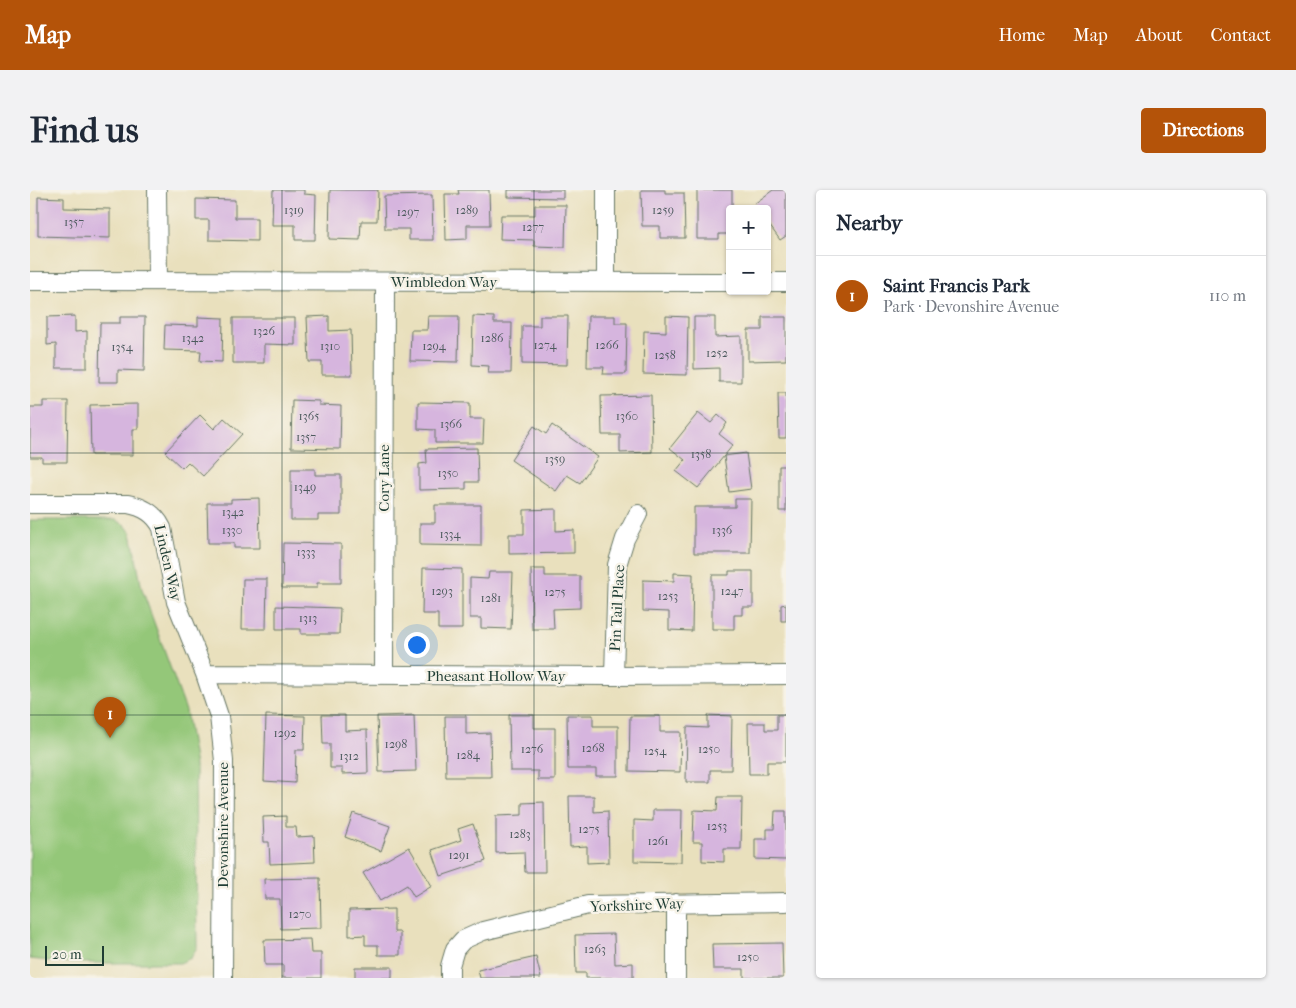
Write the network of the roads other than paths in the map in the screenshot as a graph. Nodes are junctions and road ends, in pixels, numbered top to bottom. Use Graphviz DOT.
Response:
graph roads {
  1 [pos="157,190"];
  2 [pos="606,190"];
  3 [pos="30,281"];
  4 [pos="158,281"];
  5 [pos="385,282"];
  6 [pos="606,282"];
  7 [pos="726,282"];
  8 [pos="771,282"];
  9 [pos="786,282"];
  10 [pos="30,504"];
  11 [pos="638,514"];
  12 [pos="206,674"];
  13 [pos="384,675"];
  14 [pos="614,676"];
  15 [pos="786,676"];
  16 [pos="786,902"];
  17 [pos="676,903"];
  18 [pos="223,978"];
  19 [pos="450,978"];
  20 [pos="676,978"];
  1 -- 4 [label="street"];
  2 -- 6 [label="street"];
  3 -- 4 [label="street, Wimbledon Way"];
  4 -- 5 [label="street, Wimbledon Way"];
  5 -- 6 [label="street, Wimbledon Way"];
  5 -- 13 [label="street, Cory Lane"];
  6 -- 7 [label="street, Wimbledon Way"];
  8 -- 9 [label="street"];
  10 -- 12 [label="street, Linden Way"];
  11 -- 14 [label="street, Pin Tail Place"];
  12 -- 13 [label="street, Pheasant Hollow Way"];
  12 -- 18 [label="street, Devonshire Avenue"];
  13 -- 14 [label="street, Pheasant Hollow Way"];
  14 -- 15 [label="street, Pheasant Hollow Way"];
  16 -- 17 [label="street, Yorkshire Way"];
  17 -- 19 [label="street, Yorkshire Way"];
  17 -- 20 [label="street"];
}
